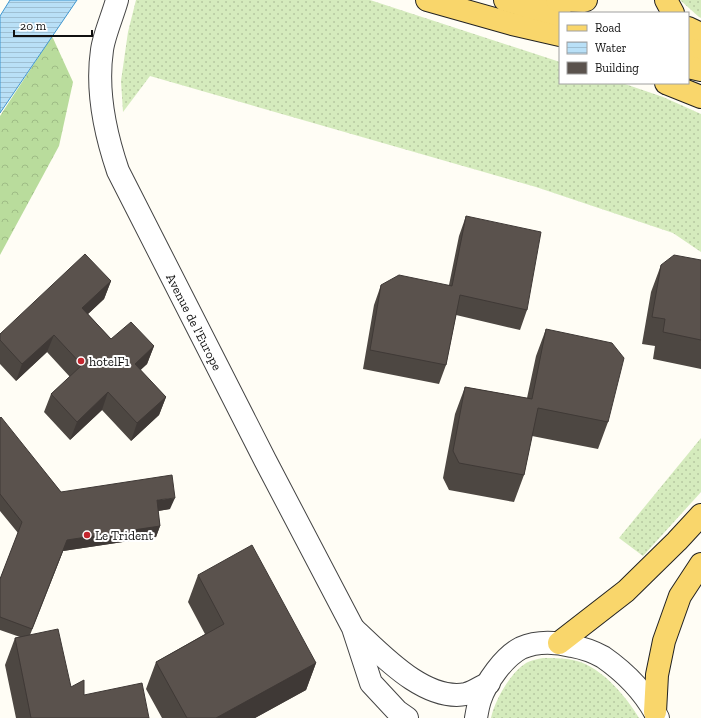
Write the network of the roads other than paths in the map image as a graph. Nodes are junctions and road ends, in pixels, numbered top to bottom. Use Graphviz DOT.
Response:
graph roads {
  1 [pos="117,0"];
  2 [pos="427,0"];
  3 [pos="505,0"];
  4 [pos="557,0"];
  5 [pos="586,0"];
  6 [pos="666,0"];
  7 [pos="672,12"];
  8 [pos="559,15"];
  9 [pos="512,24"];
  10 [pos="689,28"];
  11 [pos="701,34"];
  12 [pos="559,36"];
  13 [pos="559,42"];
  14 [pos="689,49"];
  15 [pos="701,52"];
  16 [pos="689,66"];
  17 [pos="701,70"];
  18 [pos="668,84"];
  19 [pos="701,97"];
  20 [pos="701,515"];
  21 [pos="701,564"];
  22 [pos="353,628"];
  23 [pos="559,643"];
  24 [pos="489,683"];
  25 [pos="657,715"];
  26 [pos="407,718"];
  27 [pos="476,718"];
  1 -- 22 [label="street, Avenue de l'Europe"];
  2 -- 9 [label="main road"];
  3 -- 8 [label="main road"];
  4 -- 5 [label="main road"];
  6 -- 7 [label="main road"];
  9 -- 12 [label="main road"];
  9 -- 13 [label="main road"];
  10 -- 11 [label="main road"];
  14 -- 15 [label="main road"];
  16 -- 17 [label="main road"];
  18 -- 19 [label="main road"];
  20 -- 23 [label="main road"];
  21 -- 25 [label="main road"];
  22 -- 24 [label="street, Avenue de l'Europe"];
  22 -- 26 [label="street, Avenue de l'Europe"];
  23 -- 24 [label="street"];
  23 -- 25 [label="street"];
  24 -- 27 [label="street"];
}
